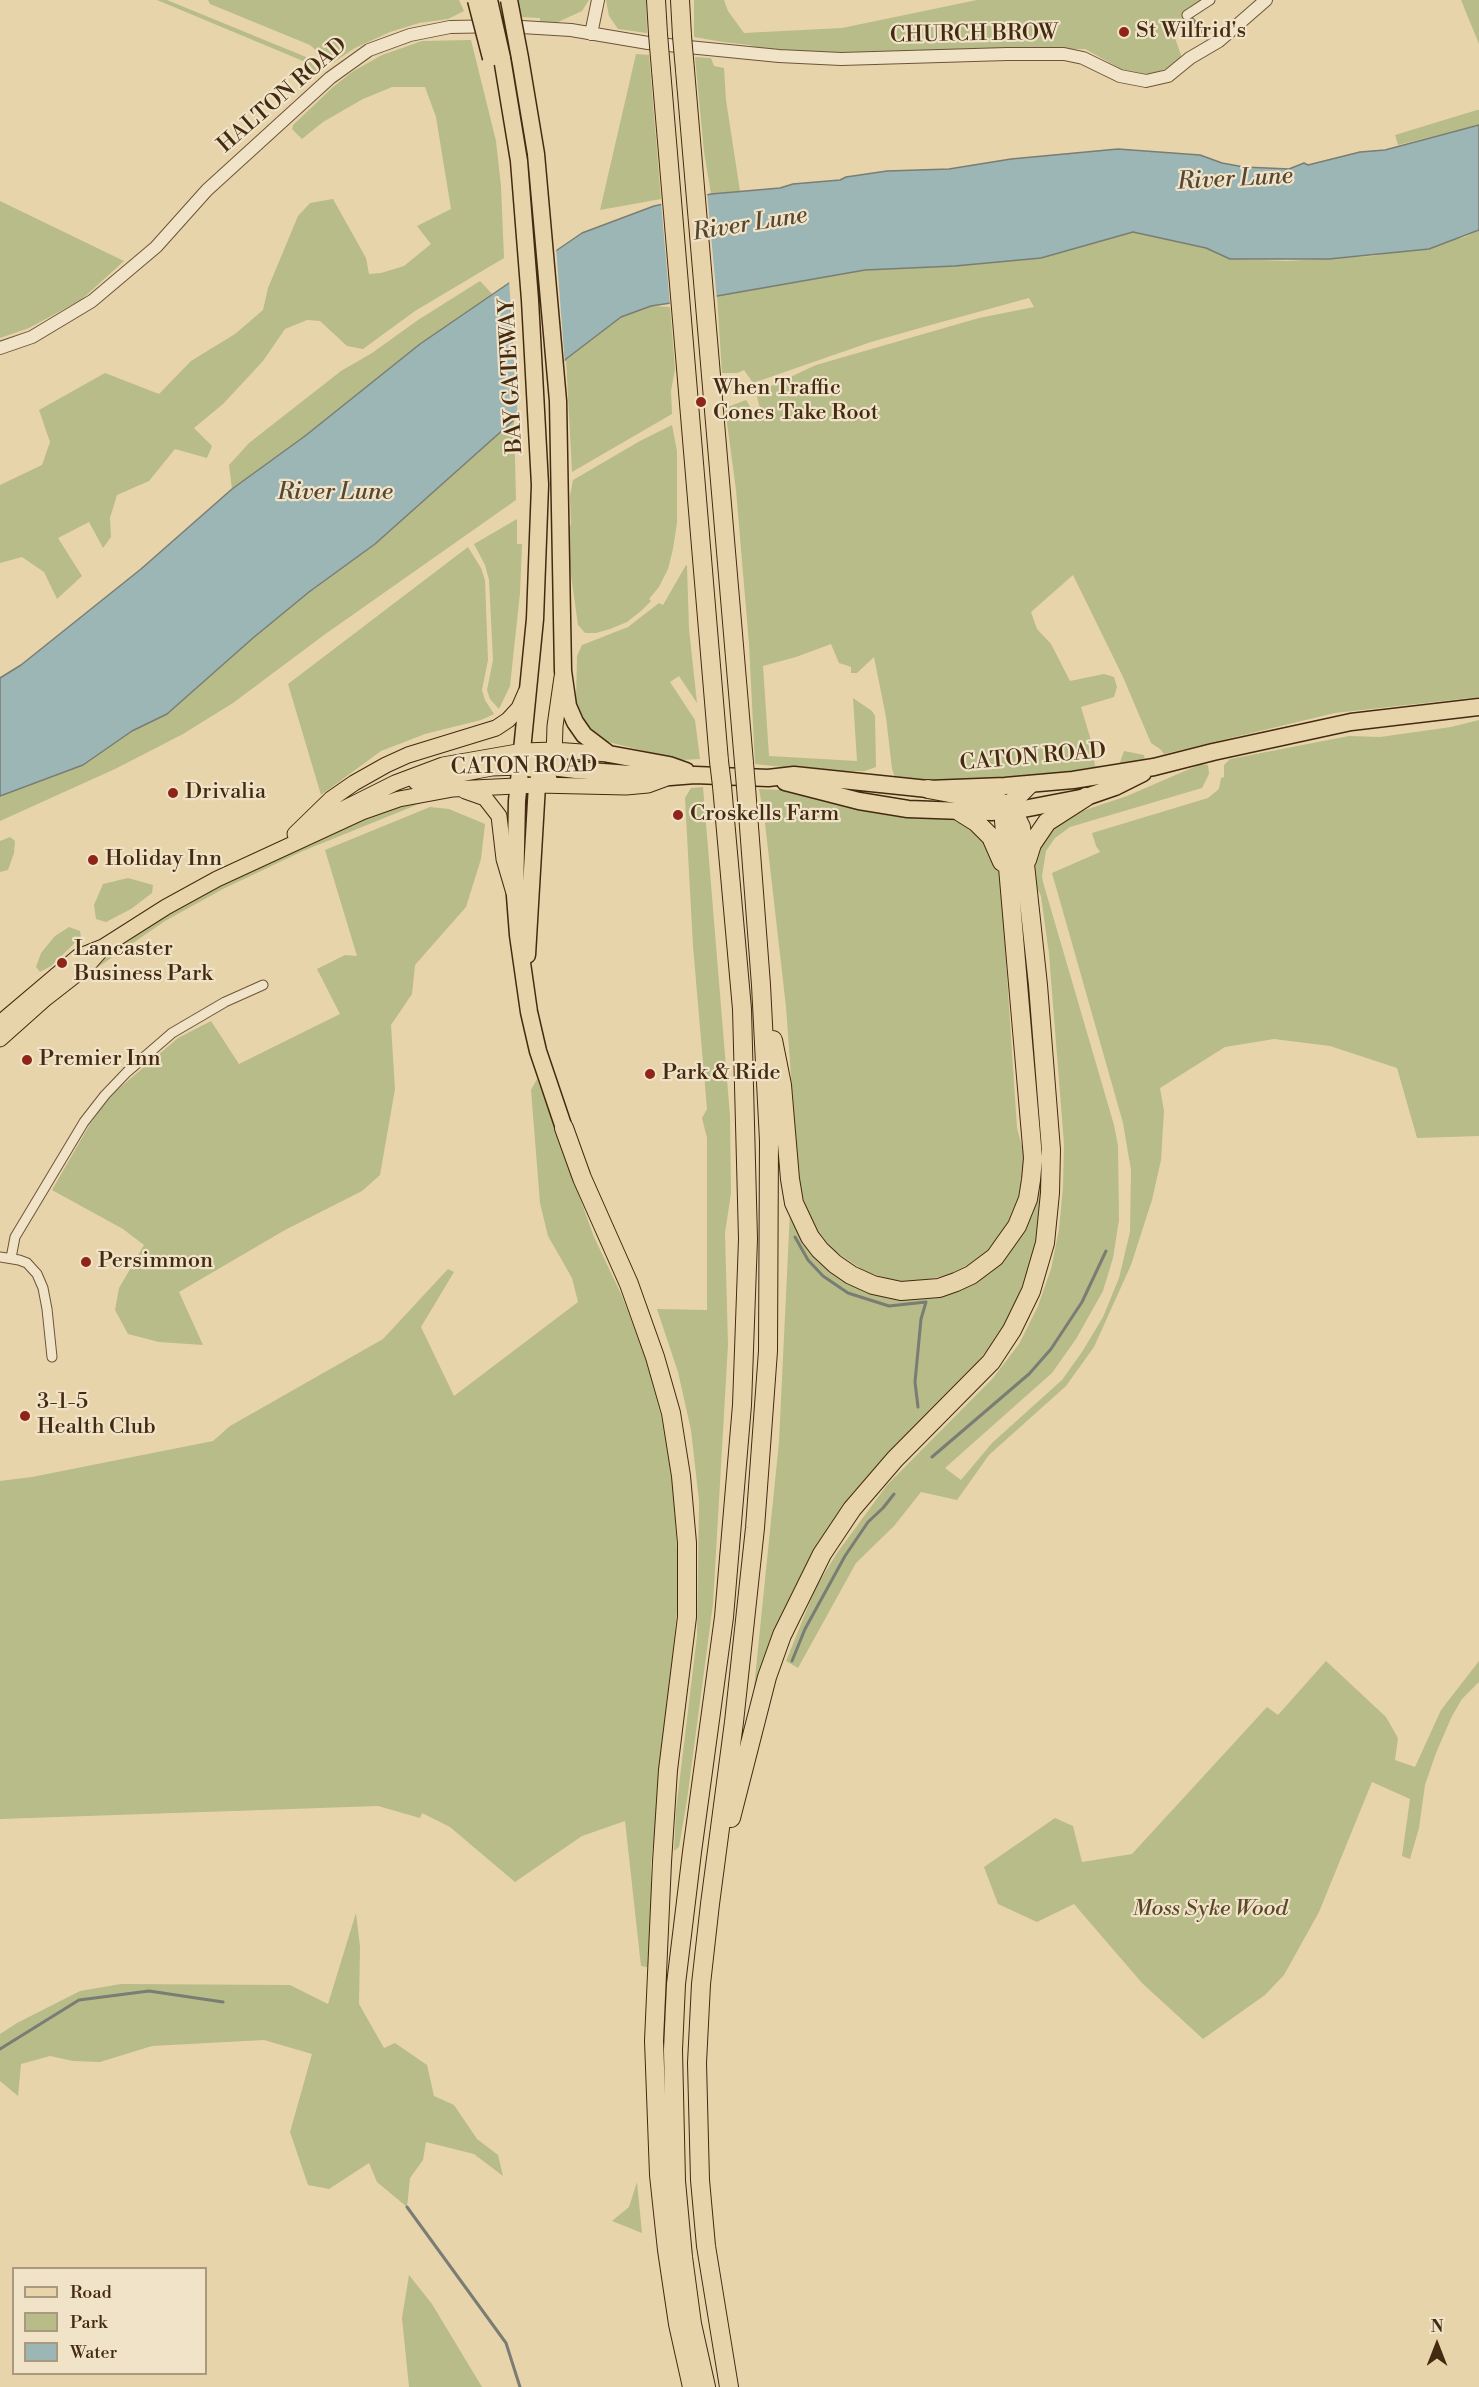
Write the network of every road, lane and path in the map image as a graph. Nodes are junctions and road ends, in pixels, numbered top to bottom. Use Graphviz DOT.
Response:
graph roads {
  1 [pos="476,0"];
  2 [pos="489,0"];
  3 [pos="509,0"];
  4 [pos="598,0"];
  5 [pos="656,0"];
  6 [pos="680,0"];
  7 [pos="1210,0"];
  8 [pos="1266,0"];
  9 [pos="1187,15"];
  10 [pos="591,34"];
  11 [pos="724,52"];
  12 [pos="496,58"];
  13 [pos="0,348"];
  14 [pos="563,671"];
  15 [pos="528,688"];
  16 [pos="1479,707"];
  17 [pos="555,750"];
  18 [pos="609,754"];
  19 [pos="522,759"];
  20 [pos="1154,767"];
  21 [pos="545,775"];
  22 [pos="695,775"];
  23 [pos="768,778"];
  24 [pos="1029,784"];
  25 [pos="518,785"];
  26 [pos="453,789"];
  27 [pos="927,789"];
  28 [pos="1086,797"];
  29 [pos="1008,810"];
  30 [pos="960,812"];
  31 [pos="295,834"];
  32 [pos="257,860"];
  33 [pos="1026,865"];
  34 [pos="1007,875"];
  35 [pos="515,896"];
  36 [pos="103,947"];
  37 [pos="263,985"];
  38 [pos="761,986"];
  39 [pos="525,988"];
  40 [pos="0,1023"];
  41 [pos="0,1039"];
  42 [pos="564,1128"];
  43 [pos="0,1257"];
  44 [pos="11,1257"];
  45 [pos="52,1357"];
  46 [pos="710,1904"];
  47 [pos="692,2387"];
  48 [pos="705,2387"];
  49 [pos="729,2387"];
  1 -- 12 [label="highway, bridge"];
  2 -- 12 [label="highway, bridge"];
  3 -- 14 [label="highway, BAY GATEWAY, bridge"];
  4 -- 10 [label="street"];
  5 -- 48 [label="highway, bridge"];
  6 -- 38 [label="highway, bridge"];
  7 -- 9 [label="street"];
  8 -- 11 [label="street, CHURCH BROW"];
  10 -- 11 [label="street, HALTON ROAD"];
  10 -- 13 [label="street, HALTON ROAD"];
  12 -- 15 [label="highway, BAY GATEWAY"];
  14 -- 17 [label="main road"];
  14 -- 18 [label="highway, CATON ROAD"];
  15 -- 19 [label="highway, BAY GATEWAY"];
  15 -- 31 [label="main road"];
  16 -- 20 [label="highway"];
  17 -- 18 [label="main road, CATON ROAD"];
  17 -- 19 [label="main road, CATON ROAD"];
  17 -- 21 [label="highway"];
  18 -- 22 [label="highway, CATON ROAD"];
  19 -- 21 [label="highway"];
  19 -- 25 [label="highway, BAY GATEWAY"];
  19 -- 31 [label="main road, CATON ROAD"];
  20 -- 24 [label="highway, CATON ROAD"];
  20 -- 28 [label="highway, CATON ROAD"];
  21 -- 22 [label="highway, CATON ROAD"];
  21 -- 25 [label="main road, CATON ROAD"];
  21 -- 39 [label="highway"];
  22 -- 23 [label="highway, CATON ROAD"];
  23 -- 27 [label="highway, CATON ROAD"];
  23 -- 30 [label="highway, CATON ROAD"];
  24 -- 27 [label="highway, CATON ROAD"];
  24 -- 29 [label="highway"];
  25 -- 26 [label="main road, CATON ROAD"];
  25 -- 35 [label="highway, BAY GATEWAY"];
  26 -- 32 [label="main road, CATON ROAD"];
  26 -- 35 [label="main road"];
  27 -- 29 [label="highway"];
  28 -- 29 [label="highway, CATON ROAD"];
  28 -- 33 [label="highway"];
  29 -- 30 [label="highway, CATON ROAD"];
  29 -- 33 [label="highway"];
  29 -- 34 [label="highway"];
  30 -- 34 [label="highway"];
  31 -- 32 [label="main road, CATON ROAD"];
  32 -- 36 [label="main road, CATON ROAD"];
  33 -- 46 [label="highway"];
  34 -- 38 [label="highway"];
  35 -- 39 [label="highway, BAY GATEWAY"];
  36 -- 40 [label="main road, CATON ROAD"];
  36 -- 41 [label="main road, CATON ROAD"];
  37 -- 44 [label="street"];
  38 -- 46 [label="highway"];
  39 -- 42 [label="highway"];
  42 -- 47 [label="highway"];
  43 -- 44 [label="street"];
  44 -- 45 [label="street"];
  46 -- 49 [label="highway"];
}
